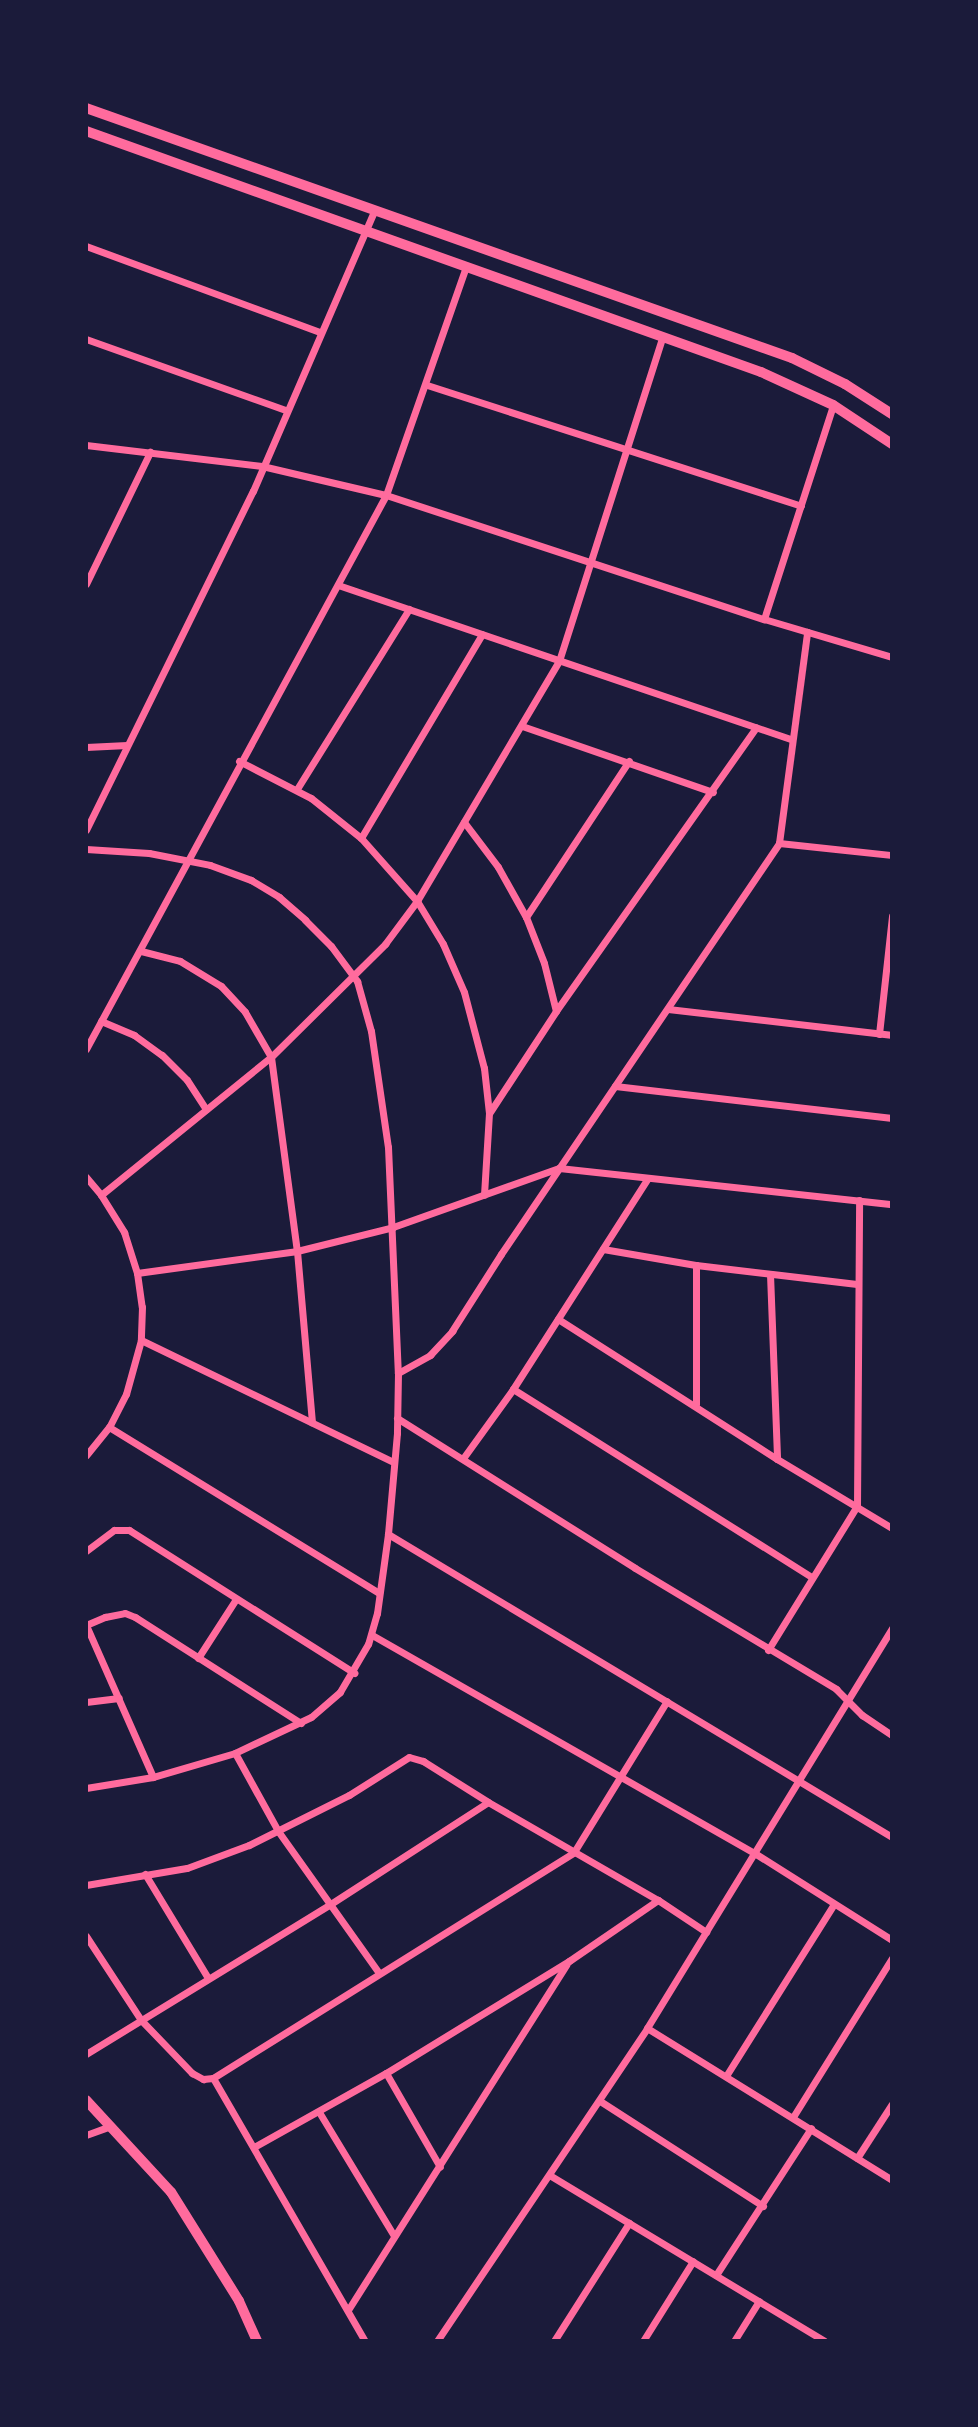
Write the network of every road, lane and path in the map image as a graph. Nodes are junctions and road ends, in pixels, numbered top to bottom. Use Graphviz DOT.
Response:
graph roads {
  1 [pos="86,108"];
  2 [pos="86,131"];
  3 [pos="375,209"];
  4 [pos="366,230"];
  5 [pos="86,246"];
  6 [pos="466,267"];
  7 [pos="320,332"];
  8 [pos="663,336"];
  9 [pos="86,339"];
  10 [pos="427,384"];
  11 [pos="833,405"];
  12 [pos="285,410"];
  13 [pos="892,415"];
  14 [pos="892,444"];
  15 [pos="86,445"];
  16 [pos="629,450"];
  17 [pos="150,452"];
  18 [pos="262,466"];
  19 [pos="386,495"];
  20 [pos="801,506"];
  21 [pos="592,562"];
  22 [pos="86,584"];
  23 [pos="338,585"];
  24 [pos="409,609"];
  25 [pos="764,620"];
  26 [pos="807,632"];
  27 [pos="482,634"];
  28 [pos="892,657"];
  29 [pos="559,660"];
  30 [pos="522,726"];
  31 [pos="756,727"];
  32 [pos="790,739"];
  33 [pos="127,745"];
  34 [pos="86,747"];
  35 [pos="239,761"];
  36 [pos="629,761"];
  37 [pos="297,789"];
  38 [pos="713,792"];
  39 [pos="464,822"];
  40 [pos="86,830"];
  41 [pos="361,838"];
  42 [pos="779,843"];
  43 [pos="86,849"];
  44 [pos="892,855"];
  45 [pos="189,860"];
  46 [pos="417,901"];
  47 [pos="892,916"];
  48 [pos="526,917"];
  49 [pos="141,951"];
  50 [pos="353,974"];
  51 [pos="668,1009"];
  52 [pos="556,1011"];
  53 [pos="101,1021"];
  54 [pos="879,1034"];
  55 [pos="892,1035"];
  56 [pos="86,1049"];
  57 [pos="271,1056"];
  58 [pos="615,1086"];
  59 [pos="206,1110"];
  60 [pos="489,1113"];
  61 [pos="892,1118"];
  62 [pos="559,1168"];
  63 [pos="86,1177"];
  64 [pos="648,1178"];
  65 [pos="102,1195"];
  66 [pos="484,1195"];
  67 [pos="859,1200"];
  68 [pos="892,1204"];
  69 [pos="393,1227"];
  70 [pos="603,1249"];
  71 [pos="297,1251"];
  72 [pos="696,1265"];
  73 [pos="138,1273"];
  74 [pos="770,1274"];
  75 [pos="857,1284"];
  76 [pos="558,1319"];
  77 [pos="141,1340"];
  78 [pos="398,1373"];
  79 [pos="513,1389"];
  80 [pos="695,1404"];
  81 [pos="397,1418"];
  82 [pos="312,1422"];
  83 [pos="109,1427"];
  84 [pos="86,1455"];
  85 [pos="464,1458"];
  86 [pos="777,1459"];
  87 [pos="393,1462"];
  88 [pos="856,1506"];
  89 [pos="892,1528"];
  90 [pos="388,1534"];
  91 [pos="86,1551"];
  92 [pos="812,1577"];
  93 [pos="379,1592"];
  94 [pos="236,1599"];
  95 [pos="891,1634"];
  96 [pos="372,1635"];
  97 [pos="768,1650"];
  98 [pos="198,1658"];
  99 [pos="354,1672"];
  100 [pos="118,1698"];
  101 [pos="849,1700"];
  102 [pos="667,1701"];
  103 [pos="86,1702"];
  104 [pos="301,1723"];
  105 [pos="892,1735"];
  106 [pos="235,1753"];
  107 [pos="153,1777"];
  108 [pos="622,1777"];
  109 [pos="801,1780"];
  110 [pos="86,1788"];
  111 [pos="488,1802"];
  112 [pos="278,1831"];
  113 [pos="892,1837"];
  114 [pos="574,1852"];
  115 [pos="756,1854"];
  116 [pos="145,1874"];
  117 [pos="86,1885"];
  118 [pos="658,1900"];
  119 [pos="834,1903"];
  120 [pos="329,1905"];
  121 [pos="706,1932"];
  122 [pos="86,1936"];
  123 [pos="892,1940"];
  124 [pos="892,1958"];
  125 [pos="569,1961"];
  126 [pos="379,1973"];
  127 [pos="208,1978"];
  128 [pos="141,2020"];
  129 [pos="647,2028"];
  130 [pos="86,2054"];
  131 [pos="386,2073"];
  132 [pos="726,2076"];
  133 [pos="213,2078"];
  134 [pos="86,2100"];
  135 [pos="600,2101"];
  136 [pos="892,2104"];
  137 [pos="319,2112"];
  138 [pos="793,2117"];
  139 [pos="108,2127"];
  140 [pos="811,2128"];
  141 [pos="86,2135"];
  142 [pos="254,2147"];
  143 [pos="857,2158"];
  144 [pos="440,2167"];
  145 [pos="551,2176"];
  146 [pos="892,2180"];
  147 [pos="763,2206"];
  148 [pos="629,2222"];
  149 [pos="394,2236"];
  150 [pos="693,2261"];
  151 [pos="716,2275"];
  152 [pos="759,2301"];
  153 [pos="348,2310"];
  154 [pos="257,2341"];
  155 [pos="365,2341"];
  156 [pos="437,2341"];
  157 [pos="554,2341"];
  158 [pos="643,2341"];
  159 [pos="734,2341"];
  160 [pos="821,2341"];
  1 -- 3 [label="main road"];
  2 -- 4 [label="main road"];
  3 -- 4 [label="street"];
  3 -- 13 [label="main road"];
  4 -- 6 [label="main road"];
  4 -- 7 [label="street"];
  5 -- 7 [label="street"];
  6 -- 8 [label="main road"];
  6 -- 10 [label="street"];
  7 -- 12 [label="street"];
  8 -- 11 [label="main road"];
  8 -- 16 [label="street"];
  9 -- 12 [label="street"];
  10 -- 16 [label="street"];
  10 -- 19 [label="street"];
  11 -- 14 [label="main road"];
  11 -- 20 [label="street"];
  12 -- 18 [label="street"];
  15 -- 17 [label="street"];
  16 -- 20 [label="street"];
  16 -- 21 [label="street"];
  17 -- 18 [label="street"];
  17 -- 22 [label="street"];
  18 -- 19 [label="street"];
  18 -- 33 [label="street"];
  19 -- 21 [label="street"];
  19 -- 23 [label="street"];
  20 -- 25 [label="street"];
  21 -- 25 [label="street"];
  21 -- 29 [label="street"];
  23 -- 24 [label="street"];
  23 -- 35 [label="street"];
  24 -- 27 [label="street"];
  24 -- 37 [label="street"];
  25 -- 26 [label="street"];
  26 -- 28 [label="street"];
  26 -- 32 [label="street"];
  27 -- 29 [label="street"];
  27 -- 41 [label="street"];
  29 -- 30 [label="street"];
  29 -- 31 [label="street"];
  30 -- 36 [label="street"];
  30 -- 39 [label="street"];
  31 -- 32 [label="street"];
  31 -- 38 [label="street"];
  32 -- 42 [label="street"];
  33 -- 34 [label="street"];
  33 -- 40 [label="street"];
  35 -- 37 [label="street"];
  35 -- 45 [label="street"];
  36 -- 38 [label="street"];
  36 -- 48 [label="street"];
  37 -- 41 [label="street"];
  38 -- 52 [label="street"];
  39 -- 46 [label="street"];
  39 -- 48 [label="street"];
  41 -- 46 [label="street"];
  42 -- 44 [label="street"];
  42 -- 51 [label="street"];
  43 -- 45 [label="street"];
  45 -- 49 [label="street"];
  45 -- 50 [label="street"];
  46 -- 50 [label="street"];
  46 -- 60 [label="street"];
  47 -- 54 [label="street"];
  48 -- 52 [label="street"];
  49 -- 53 [label="street"];
  49 -- 57 [label="street"];
  50 -- 57 [label="street"];
  50 -- 69 [label="street"];
  51 -- 54 [label="street"];
  51 -- 58 [label="street"];
  52 -- 60 [label="street"];
  53 -- 56 [label="street"];
  53 -- 59 [label="street"];
  54 -- 55 [label="street"];
  57 -- 59 [label="street"];
  57 -- 71 [label="street"];
  58 -- 61 [label="street"];
  58 -- 62 [label="street"];
  59 -- 65 [label="street"];
  60 -- 66 [label="street"];
  62 -- 64 [label="street"];
  62 -- 66 [label="street"];
  62 -- 78 [label="street"];
  63 -- 65 [label="street"];
  64 -- 67 [label="street"];
  64 -- 70 [label="street"];
  65 -- 73 [label="street"];
  66 -- 69 [label="street"];
  67 -- 68 [label="street"];
  67 -- 75 [label="street"];
  69 -- 71 [label="street"];
  69 -- 78 [label="street"];
  70 -- 72 [label="street"];
  70 -- 76 [label="street"];
  71 -- 73 [label="street"];
  71 -- 82 [label="street"];
  72 -- 74 [label="street"];
  72 -- 80 [label="street"];
  73 -- 77 [label="street"];
  74 -- 75 [label="street"];
  74 -- 86 [label="street"];
  75 -- 88 [label="street"];
  76 -- 79 [label="street"];
  76 -- 80 [label="street"];
  77 -- 82 [label="street"];
  77 -- 83 [label="street"];
  78 -- 81 [label="street"];
  79 -- 85 [label="street"];
  79 -- 92 [label="street"];
  80 -- 86 [label="street"];
  81 -- 85 [label="street"];
  81 -- 87 [label="street"];
  82 -- 87 [label="street"];
  83 -- 84 [label="street"];
  83 -- 93 [label="street"];
  85 -- 97 [label="street"];
  86 -- 88 [label="street"];
  87 -- 90 [label="street"];
  88 -- 89 [label="street"];
  88 -- 92 [label="street"];
  90 -- 93 [label="street"];
  90 -- 102 [label="street"];
  91 -- 94 [label="street"];
  92 -- 97 [label="street"];
  93 -- 96 [label="street"];
  94 -- 98 [label="street"];
  94 -- 99 [label="street"];
  95 -- 101 [label="street"];
  96 -- 99 [label="street"];
  96 -- 108 [label="street"];
  97 -- 101 [label="street"];
  98 -- 100 [label="street"];
  98 -- 104 [label="street"];
  99 -- 104 [label="street"];
  100 -- 103 [label="street"];
  100 -- 107 [label="street"];
  101 -- 105 [label="street"];
  101 -- 109 [label="street"];
  102 -- 108 [label="street"];
  102 -- 109 [label="street"];
  104 -- 106 [label="street"];
  106 -- 107 [label="street"];
  106 -- 112 [label="street"];
  107 -- 110 [label="street"];
  108 -- 114 [label="street"];
  108 -- 115 [label="street"];
  109 -- 113 [label="street"];
  109 -- 115 [label="street"];
  111 -- 112 [label="street"];
  111 -- 114 [label="street"];
  111 -- 120 [label="street"];
  112 -- 116 [label="street"];
  112 -- 120 [label="street"];
  114 -- 118 [label="street"];
  114 -- 126 [label="street"];
  115 -- 119 [label="street"];
  115 -- 121 [label="street"];
  116 -- 117 [label="street"];
  116 -- 127 [label="street"];
  118 -- 121 [label="street"];
  118 -- 125 [label="street"];
  119 -- 123 [label="street"];
  119 -- 132 [label="street"];
  120 -- 126 [label="street"];
  120 -- 127 [label="street"];
  121 -- 129 [label="street"];
  122 -- 128 [label="street"];
  124 -- 138 [label="street"];
  125 -- 131 [label="street"];
  125 -- 144 [label="street"];
  126 -- 133 [label="street"];
  127 -- 128 [label="street"];
  128 -- 130 [label="street"];
  128 -- 133 [label="street"];
  129 -- 132 [label="street"];
  129 -- 135 [label="street"];
  131 -- 137 [label="street"];
  131 -- 144 [label="street"];
  132 -- 138 [label="street"];
  133 -- 142 [label="street"];
  134 -- 139 [label="street"];
  135 -- 145 [label="street"];
  135 -- 147 [label="street"];
  136 -- 143 [label="street"];
  137 -- 142 [label="street"];
  137 -- 149 [label="street"];
  138 -- 140 [label="street"];
  139 -- 141 [label="street"];
  139 -- 154 [label="street"];
  140 -- 143 [label="street"];
  140 -- 147 [label="street"];
  142 -- 153 [label="street"];
  143 -- 146 [label="street"];
  144 -- 149 [label="street"];
  145 -- 148 [label="street"];
  145 -- 156 [label="street"];
  147 -- 151 [label="street"];
  148 -- 150 [label="street"];
  148 -- 157 [label="street"];
  149 -- 153 [label="street"];
  150 -- 151 [label="street"];
  150 -- 158 [label="street"];
  151 -- 152 [label="street"];
  152 -- 159 [label="street"];
  152 -- 160 [label="street"];
  153 -- 155 [label="street"];
}
